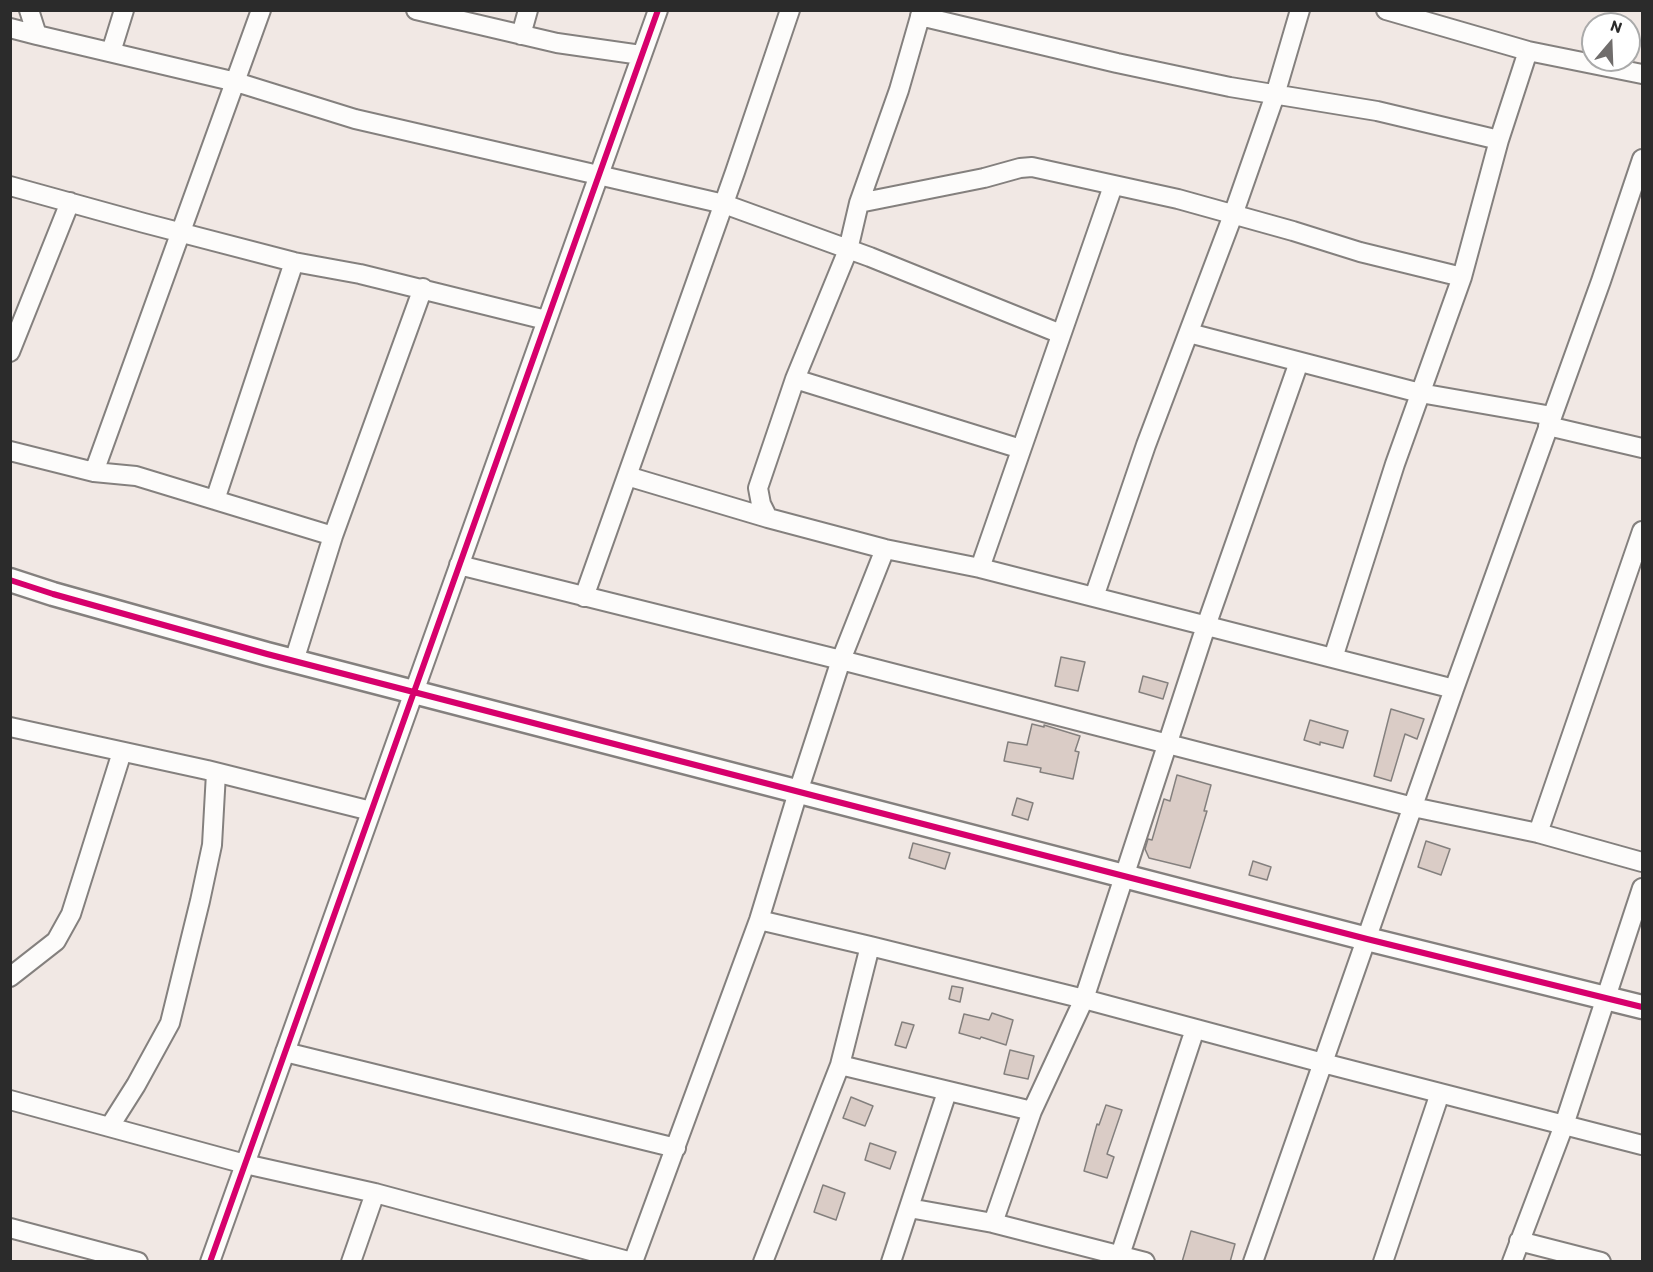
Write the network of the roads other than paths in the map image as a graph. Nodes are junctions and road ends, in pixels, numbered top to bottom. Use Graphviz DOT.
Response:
graph roads {
  1 [pos="29,10"];
  2 [pos="124,10"];
  3 [pos="261,10"];
  4 [pos="416,10"];
  5 [pos="528,10"];
  6 [pos="658,10"];
  7 [pos="790,10"];
  8 [pos="1300,10"];
  9 [pos="1386,10"];
  10 [pos="921,13"];
  11 [pos="10,28"];
  12 [pos="37,35"];
  13 [pos="521,35"];
  14 [pos="1528,51"];
  15 [pos="111,52"];
  16 [pos="641,55"];
  17 [pos="1642,74"];
  18 [pos="236,82"];
  19 [pos="1275,95"];
  20 [pos="1499,140"];
  21 [pos="1642,159"];
  22 [pos="598,176"];
  23 [pos="10,186"];
  24 [pos="1113,186"];
  25 [pos="70,202"];
  26 [pos="859,203"];
  27 [pos="724,204"];
  28 [pos="1233,215"];
  29 [pos="182,233"];
  30 [pos="848,250"];
  31 [pos="294,262"];
  32 [pos="1462,277"];
  33 [pos="423,288"];
  34 [pos="546,320"];
  35 [pos="1189,333"];
  36 [pos="1061,334"];
  37 [pos="10,352"];
  38 [pos="1299,362"];
  39 [pos="795,379"];
  40 [pos="1420,393"];
  41 [pos="1550,421"];
  42 [pos="1642,448"];
  43 [pos="1021,449"];
  44 [pos="10,451"];
  45 [pos="94,472"];
  46 [pos="627,476"];
  47 [pos="215,500"];
  48 [pos="768,518"];
  49 [pos="1642,531"];
  50 [pos="333,536"];
  51 [pos="885,549"];
  52 [pos="459,565"];
  53 [pos="980,568"];
  54 [pos="10,580"];
  55 [pos="584,597"];
  56 [pos="1094,597"];
  57 [pos="1206,626"];
  58 [pos="1333,658"];
  59 [pos="841,660"];
  60 [pos="294,661"];
  61 [pos="1454,688"];
  62 [pos="415,692"];
  63 [pos="10,727"];
  64 [pos="1168,745"];
  65 [pos="122,752"];
  66 [pos="216,773"];
  67 [pos="798,792"];
  68 [pos="1413,807"];
  69 [pos="371,811"];
  70 [pos="1538,833"];
  71 [pos="1642,862"];
  72 [pos="1123,876"];
  73 [pos="1642,888"];
  74 [pos="759,920"];
  75 [pos="1367,939"];
  76 [pos="870,946"];
  77 [pos="10,977"];
  78 [pos="1607,998"];
  79 [pos="1084,999"];
  80 [pos="1642,1007"];
  81 [pos="1195,1029"];
  82 [pos="285,1052"];
  83 [pos="1323,1063"];
  84 [pos="840,1065"];
  85 [pos="947,1092"];
  86 [pos="1440,1093"];
  87 [pos="10,1100"];
  88 [pos="1032,1111"];
  89 [pos="1564,1125"];
  90 [pos="110,1126"];
  91 [pos="1642,1145"];
  92 [pos="676,1148"];
  93 [pos="245,1164"];
  94 [pos="375,1193"];
  95 [pos="909,1208"];
  96 [pos="993,1223"];
  97 [pos="10,1228"];
  98 [pos="1519,1241"];
  99 [pos="1120,1255"];
  100 [pos="138,1262"];
  101 [pos="210,1262"];
  102 [pos="351,1262"];
  103 [pos="633,1262"];
  104 [pos="763,1262"];
  105 [pos="891,1262"];
  106 [pos="1145,1262"];
  107 [pos="1253,1262"];
  108 [pos="1383,1262"];
  109 [pos="1512,1262"];
  110 [pos="1601,1262"];
  1 -- 12 [label="street"];
  2 -- 15 [label="street"];
  3 -- 18 [label="street"];
  4 -- 13 [label="street"];
  5 -- 13 [label="street"];
  6 -- 16 [label="street"];
  7 -- 27 [label="street"];
  8 -- 19 [label="street"];
  9 -- 14 [label="street"];
  10 -- 19 [label="street"];
  10 -- 26 [label="street"];
  11 -- 12 [label="street"];
  12 -- 15 [label="street"];
  13 -- 16 [label="street"];
  14 -- 17 [label="street"];
  14 -- 20 [label="street"];
  15 -- 18 [label="street"];
  16 -- 22 [label="street"];
  18 -- 22 [label="street"];
  18 -- 29 [label="street"];
  19 -- 20 [label="street"];
  19 -- 28 [label="street"];
  20 -- 32 [label="street"];
  21 -- 41 [label="street"];
  22 -- 27 [label="street"];
  22 -- 34 [label="street"];
  23 -- 25 [label="street"];
  24 -- 26 [label="street"];
  24 -- 28 [label="street"];
  24 -- 36 [label="street"];
  25 -- 29 [label="street"];
  25 -- 37 [label="street"];
  26 -- 30 [label="street"];
  27 -- 30 [label="street"];
  27 -- 46 [label="street"];
  28 -- 32 [label="street"];
  28 -- 35 [label="street"];
  29 -- 31 [label="street"];
  29 -- 45 [label="street"];
  30 -- 36 [label="street"];
  30 -- 39 [label="street"];
  31 -- 33 [label="street"];
  31 -- 47 [label="street"];
  32 -- 40 [label="street"];
  33 -- 34 [label="street"];
  33 -- 50 [label="street"];
  34 -- 52 [label="street"];
  35 -- 38 [label="street"];
  35 -- 56 [label="street"];
  36 -- 43 [label="street"];
  38 -- 40 [label="street"];
  38 -- 57 [label="street"];
  39 -- 43 [label="street"];
  39 -- 48 [label="street"];
  40 -- 41 [label="street"];
  40 -- 58 [label="street"];
  41 -- 42 [label="street"];
  41 -- 61 [label="street"];
  43 -- 53 [label="street"];
  44 -- 45 [label="street"];
  45 -- 47 [label="street"];
  46 -- 48 [label="street"];
  46 -- 55 [label="street"];
  47 -- 50 [label="street"];
  48 -- 51 [label="street"];
  49 -- 70 [label="street"];
  50 -- 60 [label="street"];
  51 -- 53 [label="street"];
  51 -- 59 [label="street"];
  52 -- 55 [label="street"];
  52 -- 62 [label="street"];
  53 -- 56 [label="street"];
  54 -- 60 [label="street"];
  55 -- 59 [label="street"];
  56 -- 57 [label="street"];
  57 -- 58 [label="street"];
  57 -- 64 [label="street"];
  58 -- 61 [label="street"];
  59 -- 64 [label="street"];
  59 -- 67 [label="street"];
  60 -- 62 [label="street"];
  61 -- 68 [label="street"];
  62 -- 67 [label="street"];
  62 -- 69 [label="street"];
  63 -- 65 [label="street"];
  64 -- 68 [label="street"];
  64 -- 72 [label="street"];
  65 -- 66 [label="street"];
  65 -- 77 [label="street"];
  66 -- 69 [label="street"];
  66 -- 90 [label="street"];
  67 -- 72 [label="street"];
  67 -- 74 [label="street"];
  68 -- 70 [label="street"];
  68 -- 75 [label="street"];
  69 -- 82 [label="street"];
  70 -- 71 [label="street"];
  72 -- 75 [label="street"];
  72 -- 79 [label="street"];
  73 -- 78 [label="street"];
  74 -- 76 [label="street"];
  74 -- 92 [label="street"];
  75 -- 78 [label="street"];
  75 -- 83 [label="street"];
  76 -- 79 [label="street"];
  76 -- 84 [label="street"];
  78 -- 80 [label="street"];
  78 -- 89 [label="street"];
  79 -- 81 [label="street"];
  79 -- 88 [label="street"];
  81 -- 83 [label="street"];
  81 -- 99 [label="street"];
  82 -- 92 [label="street"];
  82 -- 93 [label="street"];
  83 -- 86 [label="street"];
  83 -- 107 [label="street"];
  84 -- 85 [label="street"];
  84 -- 104 [label="street"];
  85 -- 88 [label="street"];
  85 -- 95 [label="street"];
  86 -- 89 [label="street"];
  86 -- 108 [label="street"];
  87 -- 90 [label="street"];
  88 -- 96 [label="street"];
  89 -- 91 [label="street"];
  89 -- 98 [label="street"];
  90 -- 93 [label="street"];
  92 -- 103 [label="street"];
  93 -- 94 [label="street"];
  93 -- 101 [label="street"];
  94 -- 102 [label="street"];
  94 -- 103 [label="street"];
  95 -- 96 [label="street"];
  95 -- 105 [label="street"];
  96 -- 99 [label="street"];
  97 -- 100 [label="street"];
  98 -- 109 [label="street"];
  98 -- 110 [label="street"];
  99 -- 106 [label="street"];
}
